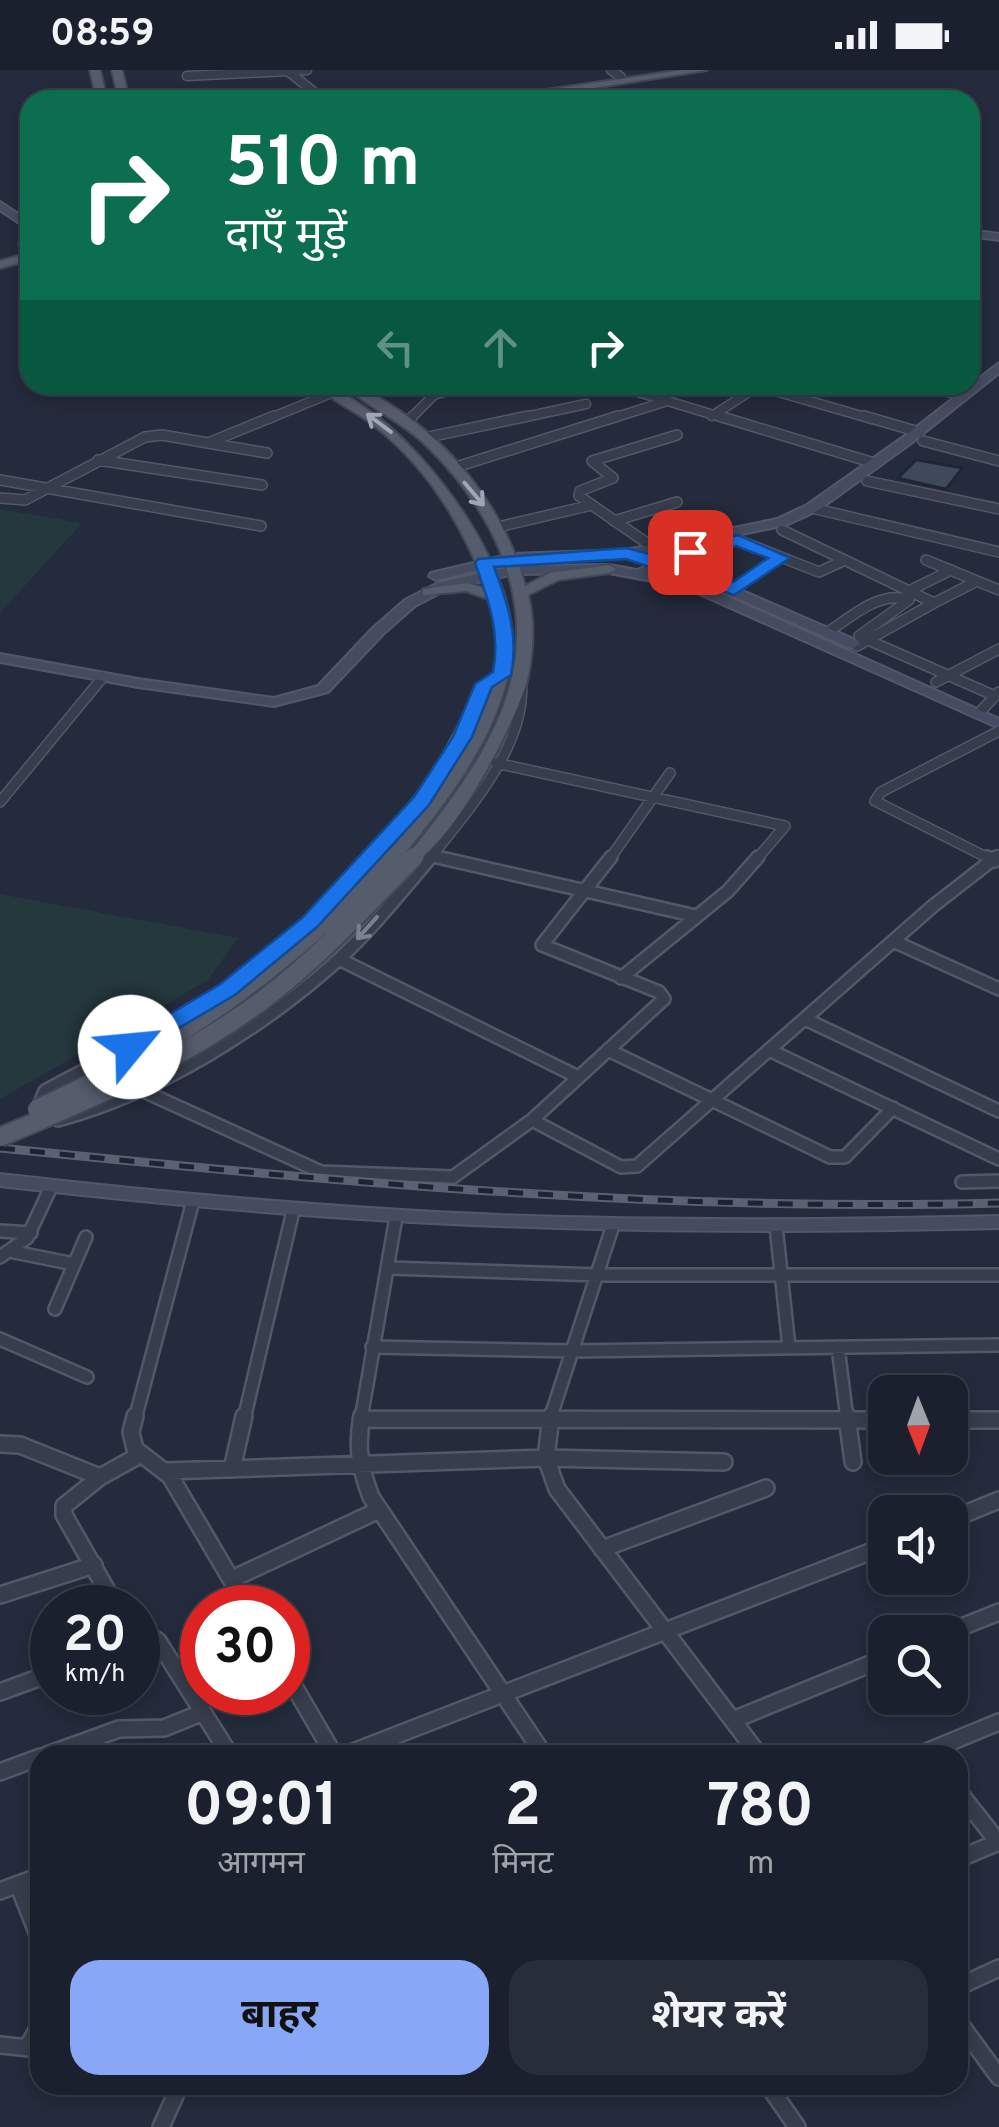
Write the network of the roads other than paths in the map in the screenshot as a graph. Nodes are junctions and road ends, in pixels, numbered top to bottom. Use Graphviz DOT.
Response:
graph roads {
  1 [pos="306,70"];
  2 [pos="611,70"];
  3 [pos="702,70"];
  4 [pos="677,71"];
  5 [pos="289,72"];
  6 [pos="187,76"];
  7 [pos="622,78"];
  8 [pos="312,90"];
  9 [pos="540,90"];
  10 [pos="559,90"];
  11 [pos="0,215"];
  12 [pos="20,236"];
  13 [pos="326,395"];
  14 [pos="338,395"];
  15 [pos="365,395"];
  16 [pos="434,395"];
  17 [pos="645,395"];
  18 [pos="743,395"];
  19 [pos="786,395"];
  20 [pos="960,395"];
  21 [pos="979,395"];
  22 [pos="964,396"];
  23 [pos="665,402"];
  24 [pos="586,404"];
  25 [pos="712,416"];
  26 [pos="940,421"];
  27 [pos="407,422"];
  28 [pos="677,435"];
  29 [pos="921,436"];
  30 [pos="424,438"];
  31 [pos="208,442"];
  32 [pos="267,453"];
  33 [pos="98,460"];
  34 [pos="999,461"];
  35 [pos="453,468"];
  36 [pos="868,471"];
  37 [pos="0,480"];
  38 [pos="262,485"];
  39 [pos="45,488"];
  40 [pos="0,498"];
  41 [pos="678,502"];
  42 [pos="592,505"];
  43 [pos="999,509"];
  44 [pos="820,510"];
  45 [pos="614,520"];
  46 [pos="262,526"];
  47 [pos="498,527"];
  48 [pos="782,530"];
  49 [pos="738,540"];
  50 [pos="654,548"];
  51 [pos="999,552"];
  52 [pos="626,554"];
  53 [pos="782,558"];
  54 [pos="845,560"];
  55 [pos="926,560"];
  56 [pos="664,562"];
  57 [pos="512,564"];
  58 [pos="609,568"];
  59 [pos="486,569"];
  60 [pos="951,570"];
  61 [pos="642,572"];
  62 [pos="977,581"];
  63 [pos="734,589"];
  64 [pos="999,590"];
  65 [pos="909,591"];
  66 [pos="428,592"];
  67 [pos="520,594"];
  68 [pos="498,598"];
  69 [pos="410,603"];
  70 [pos="934,603"];
  71 [pos="828,632"];
  72 [pos="862,643"];
  73 [pos="999,649"];
  74 [pos="0,658"];
  75 [pos="501,675"];
  76 [pos="521,676"];
  77 [pos="103,677"];
  78 [pos="943,679"];
  79 [pos="991,704"];
  80 [pos="999,727"];
  81 [pos="496,763"];
  82 [pos="670,772"];
  83 [pos="16,784"];
  84 [pos="0,790"];
  85 [pos="654,796"];
  86 [pos="0,802"];
  87 [pos="417,853"];
  88 [pos="997,860"];
  89 [pos="588,890"];
  90 [pos="696,916"];
  91 [pos="893,941"];
  92 [pos="339,959"];
  93 [pos="621,978"];
  94 [pos="999,989"];
  95 [pos="805,1019"];
  96 [pos="160,1032"];
  97 [pos="608,1050"];
  98 [pos="769,1050"];
  99 [pos="200,1054"];
  100 [pos="578,1077"];
  101 [pos="139,1089"];
  102 [pos="711,1099"];
  103 [pos="893,1108"];
  104 [pos="999,1111"];
  105 [pos="532,1120"];
  106 [pos="0,1125"];
  107 [pos="0,1137"];
  108 [pos="999,1158"];
  109 [pos="0,1180"];
  110 [pos="999,1180"];
  111 [pos="962,1182"];
  112 [pos="51,1186"];
  113 [pos="193,1202"];
  114 [pos="293,1210"];
  115 [pos="396,1217"];
  116 [pos="999,1222"];
  117 [pos="613,1225"];
  118 [pos="776,1226"];
  119 [pos="0,1231"];
  120 [pos="31,1233"];
  121 [pos="86,1237"];
  122 [pos="14,1252"];
  123 [pos="0,1257"];
  124 [pos="74,1264"];
  125 [pos="389,1268"];
  126 [pos="598,1275"];
  127 [pos="999,1276"];
  128 [pos="780,1277"];
  129 [pos="56,1308"];
  130 [pos="0,1339"];
  131 [pos="999,1345"];
  132 [pos="372,1346"];
  133 [pos="838,1347"];
  134 [pos="789,1348"];
  135 [pos="573,1351"];
  136 [pos="87,1377"];
  137 [pos="360,1419"];
  138 [pos="848,1420"];
  139 [pos="868,1420"];
  140 [pos="968,1420"];
  141 [pos="999,1420"];
  142 [pos="549,1422"];
  143 [pos="0,1444"];
  144 [pos="138,1456"];
  145 [pos="546,1458"];
  146 [pos="724,1462"];
  147 [pos="853,1462"];
  148 [pos="358,1466"];
  149 [pos="232,1469"];
  150 [pos="167,1471"];
  151 [pos="100,1478"];
  152 [pos="766,1488"];
  153 [pos="998,1502"];
  154 [pos="379,1510"];
  155 [pos="968,1513"];
  156 [pos="602,1549"];
  157 [pos="868,1553"];
  158 [pos="94,1565"];
  159 [pos="232,1579"];
  160 [pos="105,1585"];
  161 [pos="235,1585"];
  162 [pos="0,1595"];
  163 [pos="999,1612"];
  164 [pos="968,1624"];
  165 [pos="664,1634"];
  166 [pos="160,1648"];
  167 [pos="868,1665"];
  168 [pos="180,1679"];
  169 [pos="30,1682"];
  170 [pos="0,1692"];
  171 [pos="502,1697"];
  172 [pos="310,1714"];
  173 [pos="196,1715"];
  174 [pos="202,1715"];
  175 [pos="733,1720"];
  176 [pos="999,1722"];
  177 [pos="74,1745"];
  178 [pos="223,1745"];
  179 [pos="328,1745"];
  180 [pos="372,1745"];
  181 [pos="537,1745"];
  182 [pos="752,1745"];
  183 [pos="945,1745"];
  184 [pos="30,1761"];
  185 [pos="0,1772"];
  186 [pos="968,1803"];
  187 [pos="999,1842"];
  188 [pos="968,1854"];
  189 [pos="30,1880"];
  190 [pos="18,1884"];
  191 [pos="0,1891"];
  192 [pos="30,1915"];
  193 [pos="999,1968"];
  194 [pos="968,1983"];
  195 [pos="968,2035"];
  196 [pos="0,2045"];
  197 [pos="30,2048"];
  198 [pos="999,2077"];
  199 [pos="176,2095"];
  200 [pos="775,2095"];
  201 [pos="162,2127"];
  202 [pos="797,2127"];
  1 -- 5 [label="street"];
  2 -- 7 [label="street"];
  3 -- 4 [label="main road"];
  4 -- 7 [label="main road"];
  4 -- 10 [label="main road"];
  5 -- 6 [label="street"];
  5 -- 8 [label="street"];
  7 -- 9 [label="main road"];
  11 -- 12 [label="main road"];
  13 -- 31 [label="street"];
  59 -- 14 [label="main road, one-way"];
  15 -- 27 [label="main road"];
  16 -- 27 [label="street"];
  17 -- 23 [label="street"];
  18 -- 25 [label="street"];
  19 -- 29 [label="street"];
  20 -- 22 [label="street"];
  21 -- 26 [label="main road"];
  22 -- 26 [label="main road"];
  23 -- 25 [label="street"];
  23 -- 35 [label="street"];
  24 -- 30 [label="street"];
  25 -- 36 [label="street"];
  26 -- 29 [label="main road"];
  27 -- 30 [label="main road"];
  28 -- 42 [label="street"];
  29 -- 34 [label="street"];
  29 -- 36 [label="main road"];
  30 -- 35 [label="main road"];
  31 -- 32 [label="street"];
  31 -- 33 [label="street"];
  33 -- 38 [label="street"];
  33 -- 39 [label="street"];
  35 -- 47 [label="main road, one-way"];
  36 -- 43 [label="street"];
  36 -- 44 [label="main road"];
  37 -- 39 [label="street"];
  39 -- 40 [label="street"];
  39 -- 46 [label="street"];
  41 -- 45 [label="street"];
  42 -- 45 [label="street"];
  42 -- 47 [label="street"];
  44 -- 48 [label="main road"];
  44 -- 50 [label="main road"];
  44 -- 51 [label="street"];
  45 -- 50 [label="street"];
  47 -- 57 [label="main road"];
  48 -- 49 [label="main road"];
  48 -- 54 [label="street"];
  49 -- 53 [label="street"];
  49 -- 56 [label="main road"];
  50 -- 52 [label="main road"];
  52 -- 56 [label="main road"];
  52 -- 57 [label="main road"];
  53 -- 54 [label="street"];
  53 -- 63 [label="street"];
  54 -- 65 [label="street"];
  55 -- 60 [label="street"];
  56 -- 61 [label="main road"];
  56 -- 63 [label="main road"];
  57 -- 58 [label="main road"];
  57 -- 59 [label="main road"];
  57 -- 67 [label="main road"];
  58 -- 61 [label="main road"];
  58 -- 67 [label="main road"];
  59 -- 66 [label="main road"];
  59 -- 68 [label="main road"];
  59 -- 69 [label="main road"];
  60 -- 62 [label="street"];
  60 -- 65 [label="street"];
  61 -- 79 [label="main road"];
  62 -- 64 [label="street"];
  62 -- 70 [label="street"];
  63 -- 71 [label="main road"];
  65 -- 70 [label="street"];
  66 -- 68 [label="main road"];
  66 -- 69 [label="main road"];
  67 -- 76 [label="main road"];
  68 -- 75 [label="main road"];
  69 -- 77 [label="main road"];
  70 -- 72 [label="street"];
  71 -- 72 [label="main road"];
  71 -- 72 [label="street"];
  72 -- 78 [label="main road"];
  73 -- 78 [label="street"];
  74 -- 77 [label="main road"];
  75 -- 87 [label="main road"];
  75 -- 96 [label="street"];
  76 -- 81 [label="street"];
  76 -- 87 [label="main road"];
  77 -- 83 [label="street"];
  78 -- 79 [label="main road"];
  79 -- 80 [label="main road"];
  80 -- 88 [label="street"];
  81 -- 85 [label="street"];
  81 -- 87 [label="street"];
  82 -- 85 [label="street"];
  83 -- 84 [label="street"];
  83 -- 86 [label="street"];
  85 -- 89 [label="street"];
  85 -- 90 [label="street"];
  87 -- 89 [label="street"];
  87 -- 92 [label="street, one-way"];
  87 -- 106 [label="main road, bridge"];
  87 -- 107 [label="main road, bridge"];
  88 -- 91 [label="street"];
  89 -- 90 [label="street"];
  89 -- 93 [label="street"];
  90 -- 93 [label="street"];
  91 -- 94 [label="street"];
  91 -- 95 [label="street"];
  92 -- 99 [label="street"];
  92 -- 100 [label="street"];
  93 -- 97 [label="street"];
  95 -- 98 [label="street"];
  95 -- 104 [label="street"];
  96 -- 99 [label="street"];
  96 -- 101 [label="street"];
  97 -- 100 [label="street"];
  97 -- 102 [label="street"];
  98 -- 102 [label="street"];
  98 -- 103 [label="street"];
  99 -- 101 [label="street"];
  100 -- 105 [label="street"];
  101 -- 105 [label="street"];
  102 -- 103 [label="street"];
  102 -- 105 [label="street"];
  103 -- 108 [label="street"];
  109 -- 112 [label="main road"];
  110 -- 111 [label="street"];
  112 -- 113 [label="main road"];
  112 -- 120 [label="street"];
  113 -- 114 [label="main road"];
  113 -- 144 [label="street"];
  114 -- 115 [label="main road"];
  114 -- 149 [label="street"];
  115 -- 117 [label="main road"];
  115 -- 125 [label="street"];
  116 -- 118 [label="main road"];
  117 -- 118 [label="main road"];
  117 -- 126 [label="street"];
  118 -- 128 [label="street"];
  119 -- 120 [label="street"];
  120 -- 122 [label="street"];
  121 -- 124 [label="street"];
  122 -- 123 [label="street"];
  122 -- 124 [label="street"];
  124 -- 129 [label="street"];
  125 -- 126 [label="street"];
  125 -- 132 [label="street"];
  126 -- 128 [label="street"];
  126 -- 135 [label="street"];
  127 -- 128 [label="street"];
  128 -- 134 [label="street"];
  130 -- 136 [label="street"];
  131 -- 133 [label="street"];
  132 -- 135 [label="street"];
  132 -- 137 [label="street"];
  133 -- 134 [label="street"];
  133 -- 138 [label="street"];
  134 -- 135 [label="street"];
  135 -- 142 [label="street"];
  137 -- 142 [label="street"];
  137 -- 148 [label="street"];
  138 -- 139 [label="street"];
  138 -- 142 [label="street"];
  138 -- 147 [label="street"];
  140 -- 141 [label="street"];
  142 -- 145 [label="street"];
  143 -- 151 [label="street"];
  144 -- 150 [label="street"];
  144 -- 151 [label="street"];
  145 -- 146 [label="street"];
  145 -- 148 [label="street"];
  145 -- 156 [label="street"];
  148 -- 149 [label="street"];
  148 -- 154 [label="street"];
  149 -- 150 [label="street"];
  150 -- 159 [label="street"];
  151 -- 158 [label="street"];
  152 -- 156 [label="street"];
  153 -- 155 [label="street"];
  154 -- 159 [label="street"];
  154 -- 171 [label="street"];
  156 -- 165 [label="street"];
  157 -- 165 [label="street"];
  158 -- 160 [label="street"];
  158 -- 162 [label="street"];
  159 -- 161 [label="street"];
  163 -- 164 [label="street"];
  165 -- 171 [label="street"];
  165 -- 175 [label="street"];
  166 -- 168 [label="street"];
  167 -- 175 [label="street"];
  169 -- 170 [label="street"];
  171 -- 180 [label="street"];
  171 -- 181 [label="street"];
  172 -- 179 [label="street"];
  173 -- 177 [label="street"];
  174 -- 178 [label="street"];
  175 -- 182 [label="street"];
  176 -- 183 [label="street"];
  184 -- 185 [label="street"];
  186 -- 187 [label="street"];
  187 -- 188 [label="street"];
  189 -- 190 [label="street"];
  190 -- 191 [label="street"];
  190 -- 192 [label="street"];
  193 -- 194 [label="street"];
  195 -- 198 [label="street"];
  196 -- 197 [label="street"];
  199 -- 201 [label="street"];
  200 -- 202 [label="street"];
}
